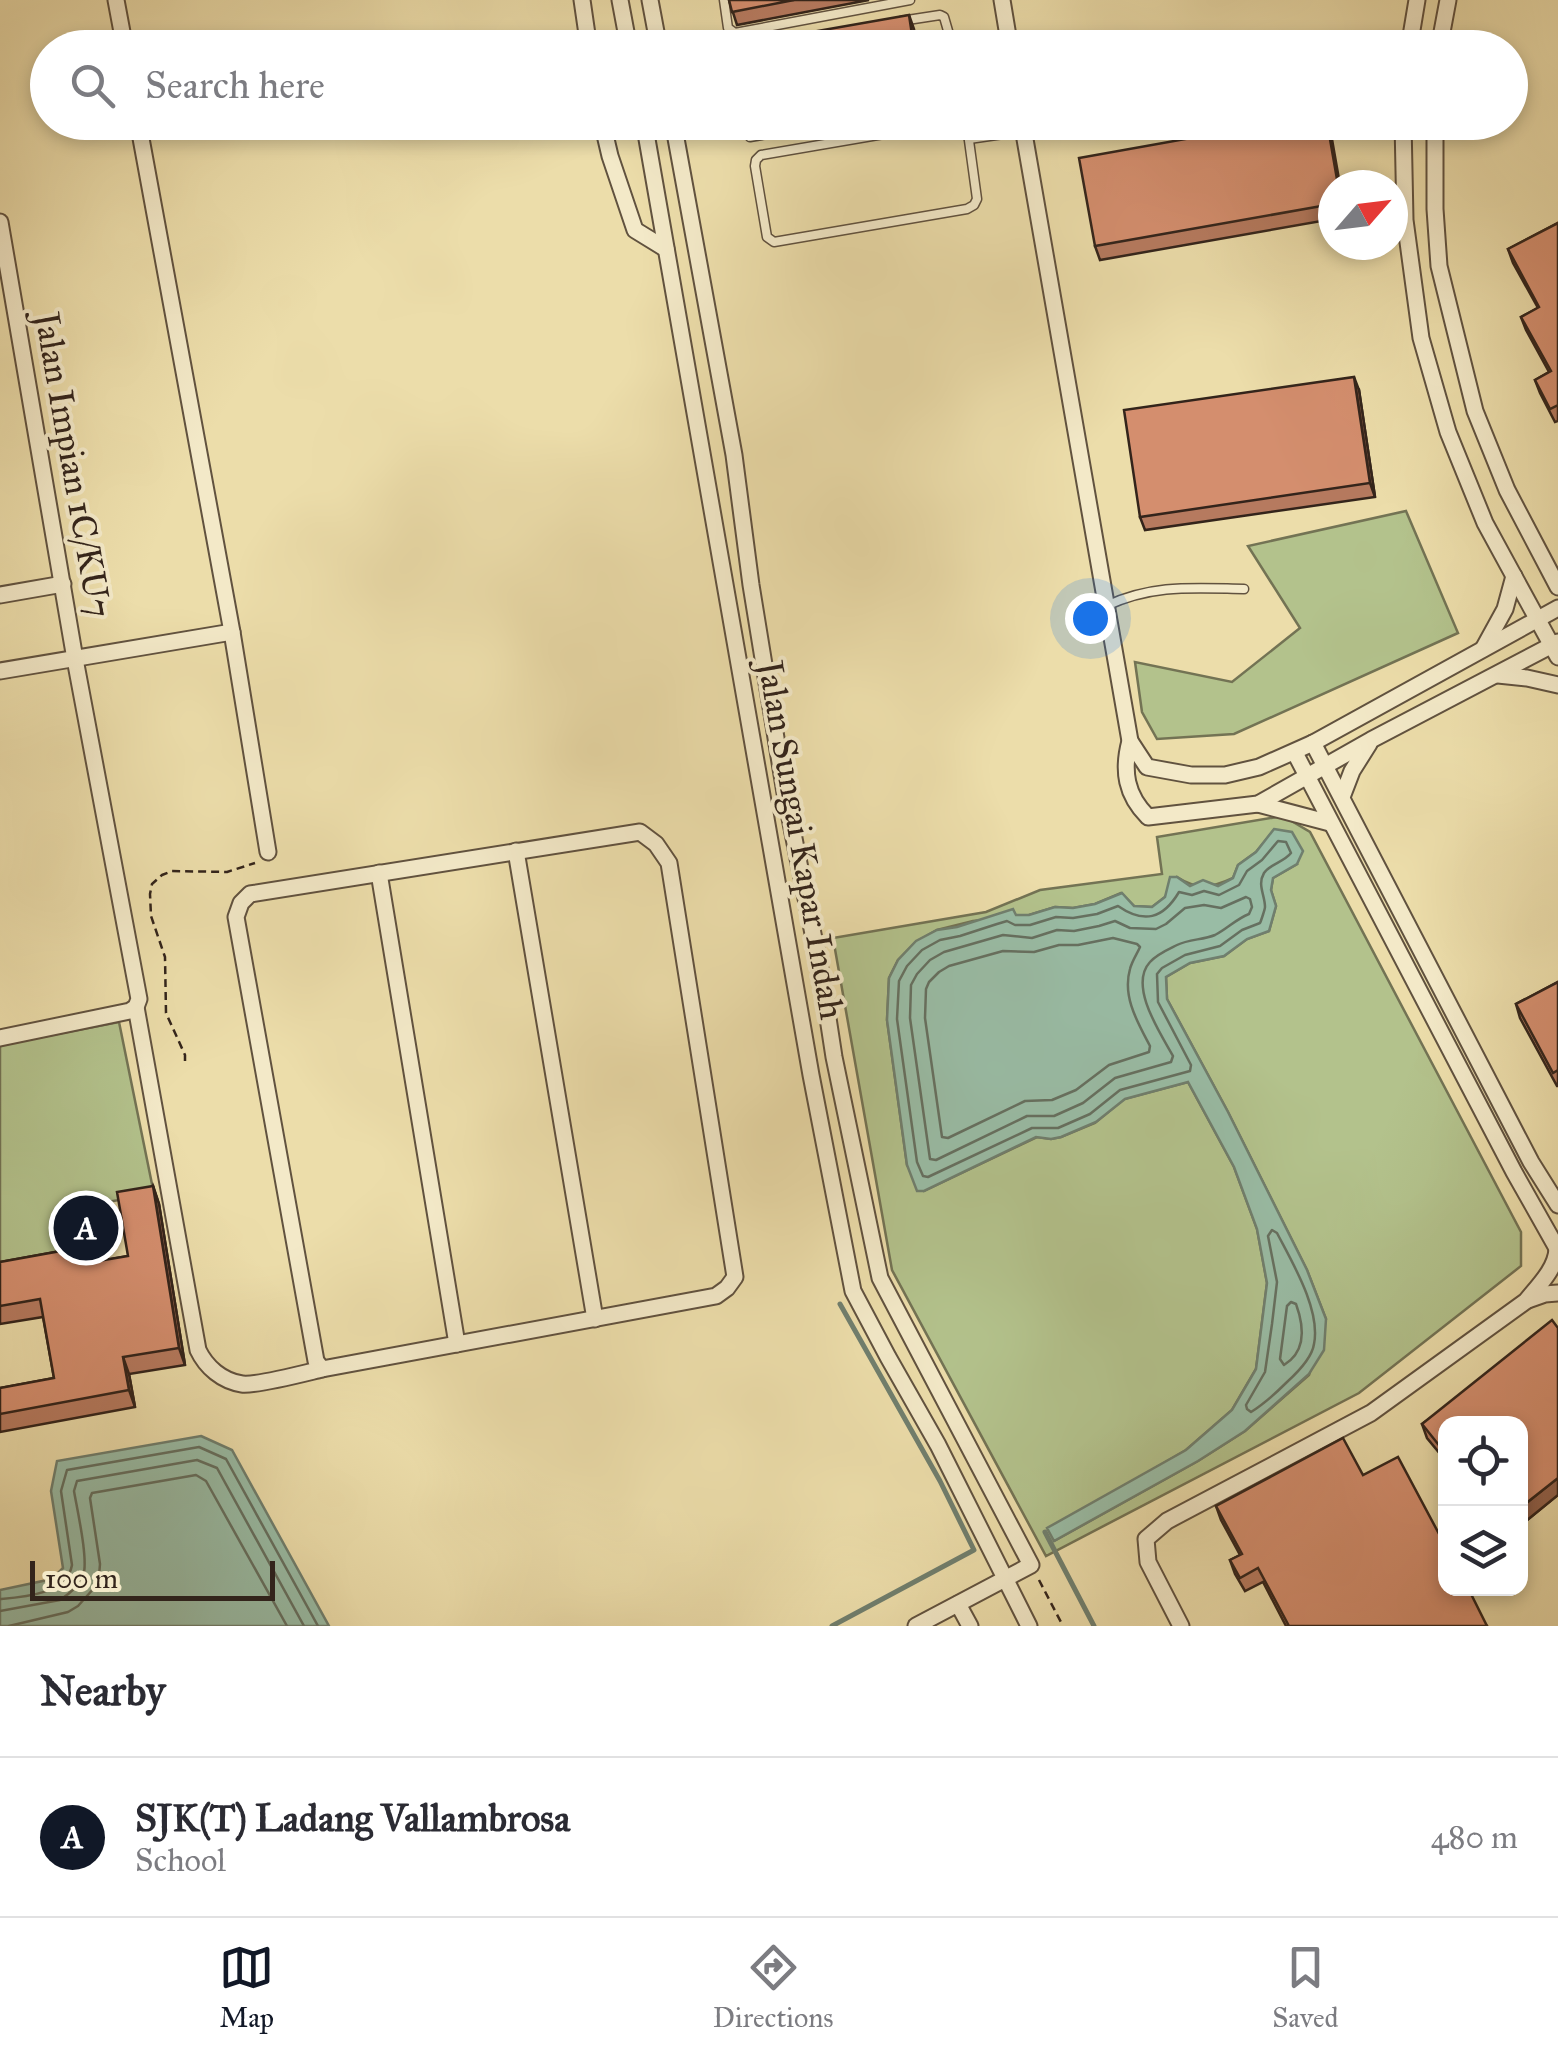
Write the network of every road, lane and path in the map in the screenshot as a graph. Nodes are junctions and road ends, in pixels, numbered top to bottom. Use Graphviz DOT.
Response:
graph roads {
  1 [pos="116,0"];
  2 [pos="582,0"];
  3 [pos="620,0"];
  4 [pos="650,0"];
  5 [pos="724,0"];
  6 [pos="910,0"];
  7 [pos="1002,0"];
  8 [pos="1417,0"];
  9 [pos="1448,0"];
  10 [pos="884,24"];
  11 [pos="121,30"];
  12 [pos="586,30"];
  13 [pos="626,30"];
  14 [pos="656,30"];
  15 [pos="731,30"];
  16 [pos="751,30"];
  17 [pos="949,30"];
  18 [pos="1007,30"];
  19 [pos="1412,30"];
  20 [pos="1443,30"];
  21 [pos="141,140"];
  22 [pos="606,140"];
  23 [pos="647,140"];
  24 [pos="676,140"];
  25 [pos="849,140"];
  26 [pos="969,140"];
  27 [pos="1026,140"];
  28 [pos="1403,140"];
  29 [pos="1435,140"];
  30 [pos="0,222"];
  31 [pos="666,250"];
  32 [pos="1514,576"];
  33 [pos="63,584"];
  34 [pos="1558,587"];
  35 [pos="1244,589"];
  36 [pos="0,596"];
  37 [pos="1115,602"];
  38 [pos="1558,608"];
  39 [pos="1538,620"];
  40 [pos="232,632"];
  41 [pos="1556,648"];
  42 [pos="1484,649"];
  43 [pos="76,659"];
  44 [pos="0,671"];
  45 [pos="1498,675"];
  46 [pos="1558,685"];
  47 [pos="1371,740"];
  48 [pos="1130,741"];
  49 [pos="1313,743"];
  50 [pos="1295,753"];
  51 [pos="1326,766"];
  52 [pos="1306,776"];
  53 [pos="1345,802"];
  54 [pos="1258,804"];
  55 [pos="1335,830"];
  56 [pos="516,852"];
  57 [pos="263,857"];
  58 [pos="380,873"];
  59 [pos="136,1007"];
  60 [pos="0,1038"];
  61 [pos="185,1062"];
  62 [pos="1558,1205"];
  63 [pos="1558,1250"];
  64 [pos="1558,1293"];
  65 [pos="1526,1301"];
  66 [pos="595,1319"];
  67 [pos="457,1344"];
  68 [pos="322,1370"];
  69 [pos="1031,1565"];
  70 [pos="1004,1579"];
  71 [pos="958,1604"];
  72 [pos="967,1625"];
  73 [pos="916,1626"];
  74 [pos="1029,1626"];
  75 [pos="1063,1626"];
  76 [pos="1181,1626"];
  1 -- 11 [label="street"];
  2 -- 12 [label="street"];
  3 -- 13 [label="street"];
  4 -- 14 [label="street"];
  5 -- 15 [label="lane"];
  6 -- 16 [label="lane"];
  7 -- 18 [label="street"];
  8 -- 19 [label="street"];
  9 -- 20 [label="street"];
  10 -- 17 [label="lane"];
  21 -- 40 [label="street"];
  22 -- 31 [label="street"];
  23 -- 31 [label="street, Jalan Sungai Kapar Indah"];
  24 -- 69 [label="street, Jalan Sungai Kapar Indah"];
  25 -- 26 [label="lane"];
  27 -- 37 [label="street"];
  28 -- 32 [label="street"];
  29 -- 34 [label="street"];
  30 -- 33 [label="street, Jalan Impian 1C/KU7"];
  31 -- 70 [label="street, Jalan Sungai Kapar Indah"];
  32 -- 39 [label="street"];
  32 -- 42 [label="street"];
  33 -- 36 [label="street"];
  33 -- 43 [label="street, Jalan Impian 1C/KU7"];
  35 -- 37 [label="lane"];
  37 -- 48 [label="street"];
  38 -- 39 [label="street"];
  39 -- 41 [label="street"];
  39 -- 42 [label="street"];
  40 -- 43 [label="street"];
  40 -- 57 [label="street"];
  41 -- 45 [label="street"];
  42 -- 49 [label="street"];
  43 -- 44 [label="street"];
  43 -- 59 [label="street, Jalan Impian 1C/KU7"];
  45 -- 46 [label="street"];
  45 -- 47 [label="street"];
  47 -- 51 [label="street"];
  47 -- 53 [label="street"];
  48 -- 50 [label="street"];
  48 -- 54 [label="street"];
  49 -- 50 [label="street"];
  49 -- 51 [label="street"];
  50 -- 52 [label="street"];
  51 -- 52 [label="street"];
  51 -- 53 [label="street"];
  52 -- 54 [label="street"];
  52 -- 55 [label="street"];
  53 -- 62 [label="street"];
  54 -- 55 [label="street"];
  55 -- 63 [label="street"];
  56 -- 58 [label="street"];
  56 -- 66 [label="street"];
  56 -- 66 [label="street, Jalan Impian 1C/KU7"];
  57 -- 61 [label="path"];
  58 -- 67 [label="street"];
  58 -- 68 [label="street"];
  59 -- 60 [label="street"];
  59 -- 68 [label="street, Jalan Impian 1C/KU7"];
  63 -- 65 [label="street"];
  64 -- 65 [label="street"];
  65 -- 76 [label="street"];
  66 -- 67 [label="street, Jalan Impian 1C/KU7"];
  67 -- 68 [label="street, Jalan Impian 1C/KU7"];
  69 -- 70 [label="street"];
  69 -- 75 [label="path"];
  70 -- 71 [label="street"];
  70 -- 74 [label="street"];
  71 -- 72 [label="street"];
  71 -- 73 [label="street"];
}
